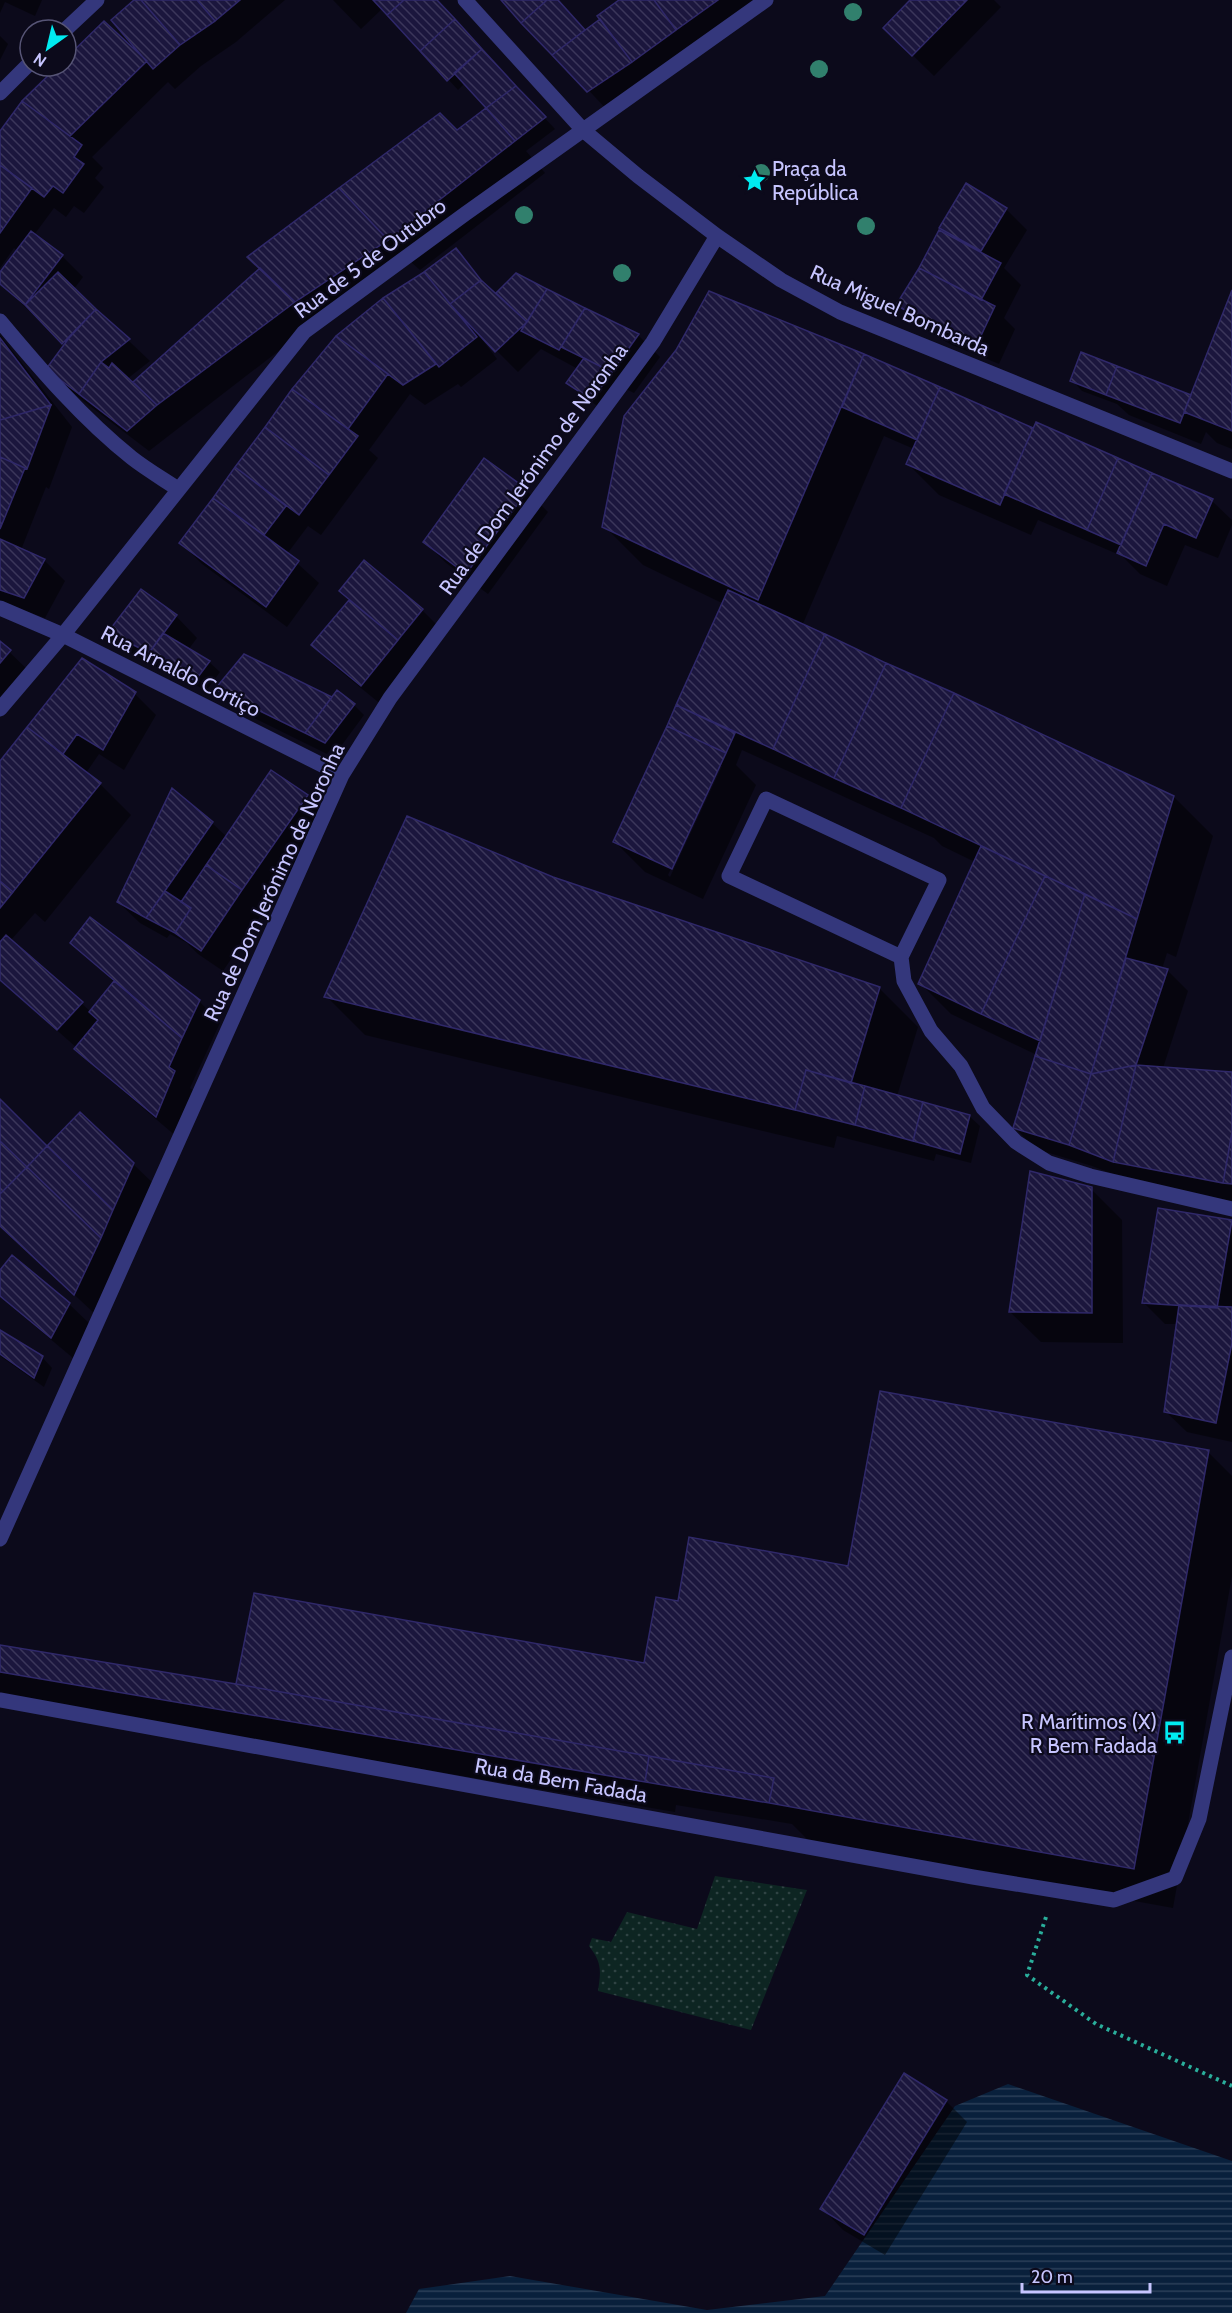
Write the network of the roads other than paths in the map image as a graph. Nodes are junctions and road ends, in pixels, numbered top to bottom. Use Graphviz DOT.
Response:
graph roads {
  1 [pos="97,0"];
  2 [pos="465,0"];
  3 [pos="766,0"];
  4 [pos="78,18"];
  5 [pos="18,75"];
  6 [pos="0,93"];
  7 [pos="583,130"];
  8 [pos="717,236"];
  9 [pos="0,321"];
  10 [pos="1232,471"];
  11 [pos="178,489"];
  12 [pos="0,608"];
  13 [pos="63,635"];
  14 [pos="0,709"];
  15 [pos="342,775"];
  16 [pos="901,957"];
  17 [pos="1232,1209"];
  18 [pos="0,1539"];
  19 [pos="1232,1657"];
  20 [pos="0,1700"];
  1 -- 4 [label="street"];
  2 -- 7 [label="street, Rua Miguel Bombarda"];
  3 -- 7 [label="street, Rua de 5 de Outubro"];
  5 -- 6 [label="street"];
  7 -- 8 [label="street, Rua Miguel Bombarda"];
  7 -- 11 [label="street, Rua de 5 de Outubro"];
  8 -- 10 [label="street, Rua Miguel Bombarda"];
  8 -- 15 [label="street, Rua de Dom Jerónimo de Noronha"];
  9 -- 11 [label="street"];
  11 -- 13 [label="street, Rua de 5 de Outubro"];
  12 -- 13 [label="street, Rua Arnaldo Cortiço"];
  13 -- 14 [label="street, Rua de 5 de Outubro"];
  13 -- 15 [label="street, Rua Arnaldo Cortiço"];
  15 -- 18 [label="street, Rua de Dom Jerónimo de Noronha"];
  16 -- 16 [label="street"];
  16 -- 17 [label="street"];
  19 -- 20 [label="street, Rua da Bem Fadada"];
}
